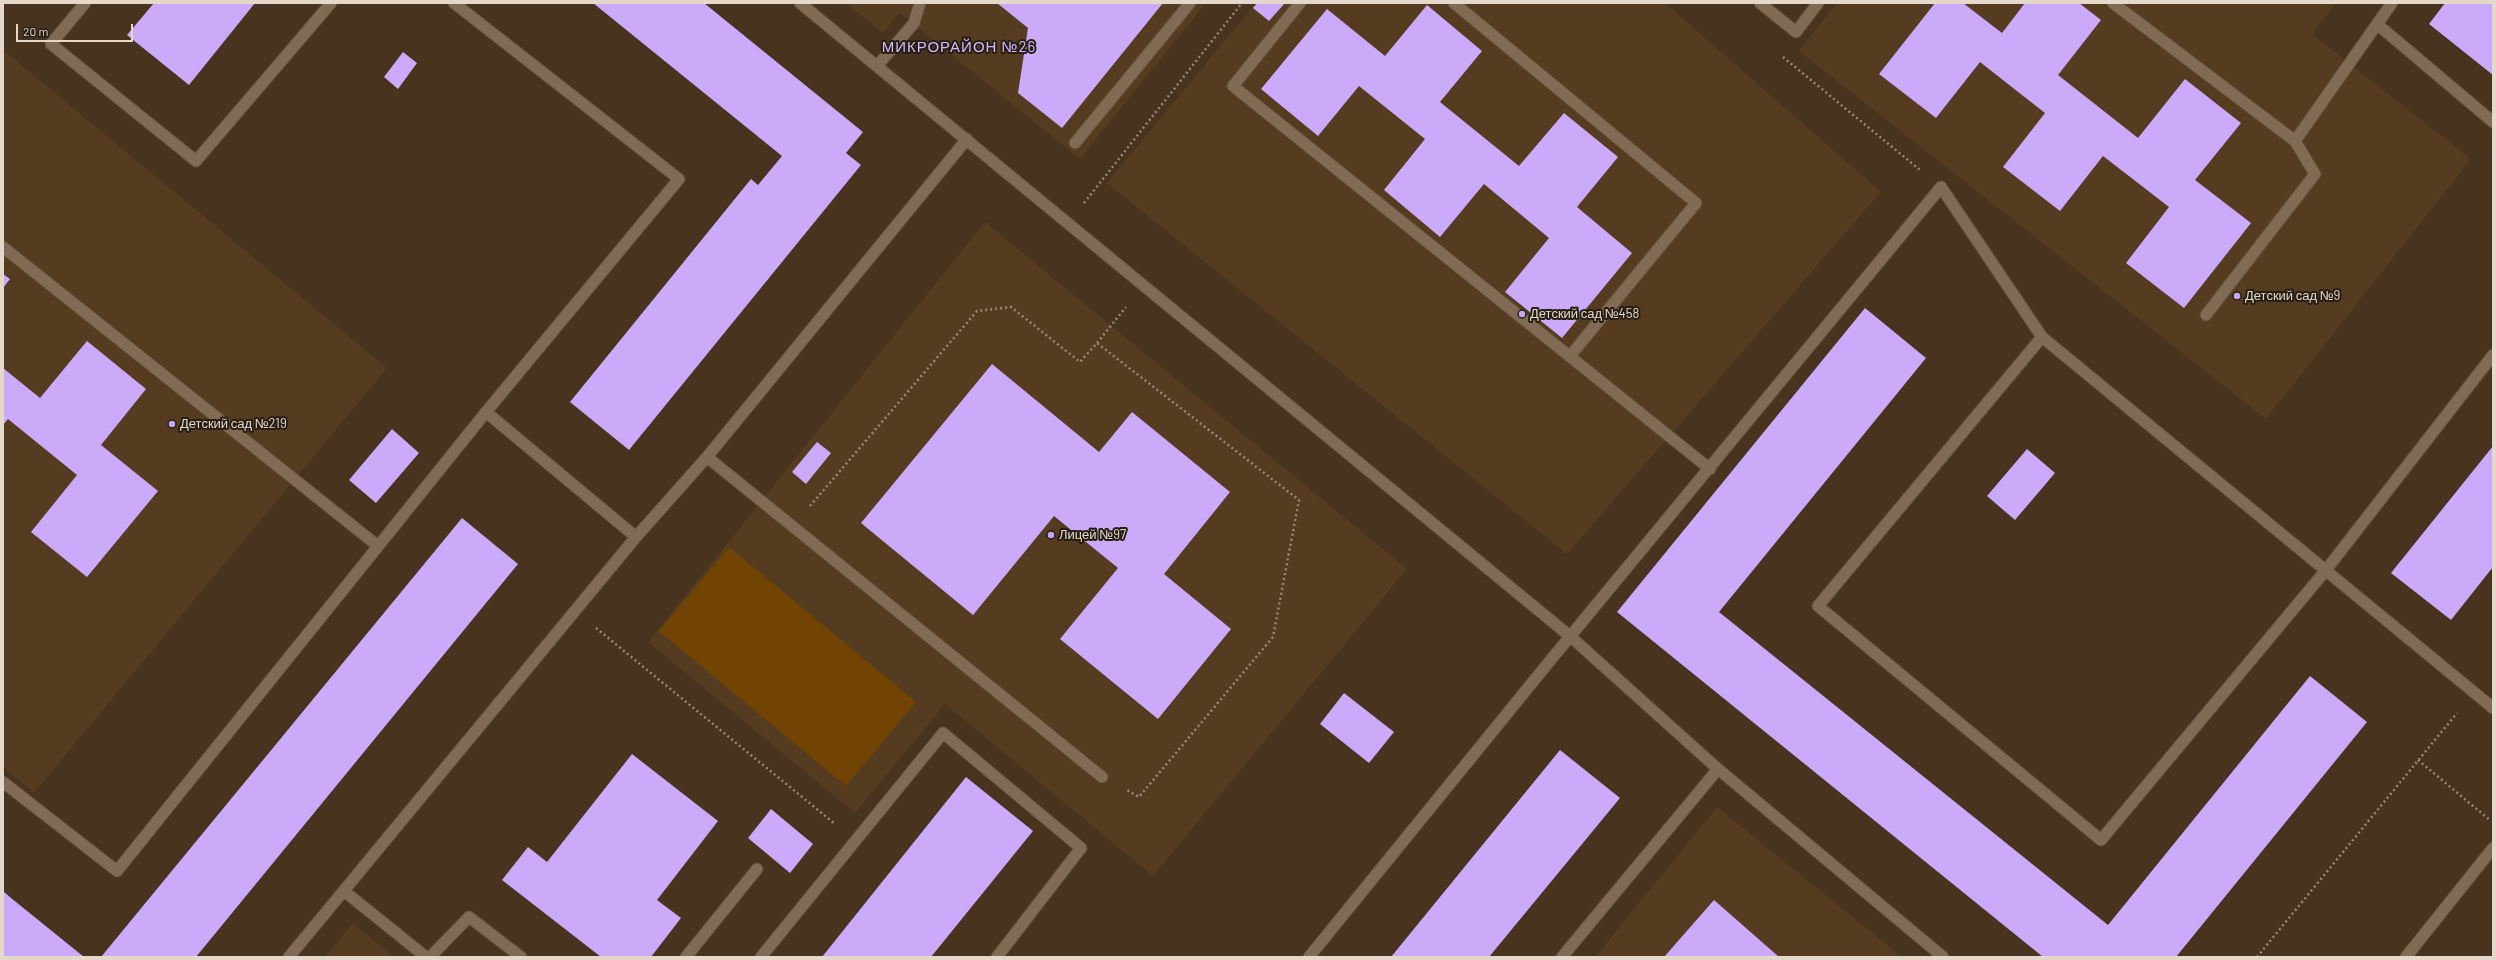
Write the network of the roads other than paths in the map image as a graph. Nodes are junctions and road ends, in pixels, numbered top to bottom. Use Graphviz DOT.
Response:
graph roads {
  1 [pos="85,3"];
  2 [pos="331,3"];
  3 [pos="454,3"];
  4 [pos="800,3"];
  5 [pos="920,3"];
  6 [pos="1190,3"];
  7 [pos="1300,3"];
  8 [pos="1454,3"];
  9 [pos="1760,3"];
  10 [pos="1818,3"];
  11 [pos="2113,3"];
  12 [pos="2392,3"];
  13 [pos="2377,24"];
  14 [pos="877,66"];
  15 [pos="2493,122"];
  16 [pos="967,139"];
  17 [pos="2295,141"];
  18 [pos="1075,143"];
  19 [pos="3,247"];
  20 [pos="2206,315"];
  21 [pos="2042,337"];
  22 [pos="2493,355"];
  23 [pos="1570,356"];
  24 [pos="486,412"];
  25 [pos="707,457"];
  26 [pos="1710,469"];
  27 [pos="636,537"];
  28 [pos="378,546"];
  29 [pos="2326,570"];
  30 [pos="1571,637"];
  31 [pos="2493,708"];
  32 [pos="1718,769"];
  33 [pos="1102,777"];
  34 [pos="3,782"];
  35 [pos="2493,848"];
  36 [pos="757,869"];
  37 [pos="344,891"];
  38 [pos="289,957"];
  39 [pos="426,957"];
  40 [pos="430,957"];
  41 [pos="521,957"];
  42 [pos="686,957"];
  43 [pos="762,957"];
  44 [pos="997,957"];
  45 [pos="1309,957"];
  46 [pos="1562,957"];
  47 [pos="1943,957"];
  48 [pos="2407,957"];
  1 -- 2 [label="street"];
  3 -- 24 [label="street"];
  4 -- 14 [label="street"];
  5 -- 14 [label="street"];
  6 -- 18 [label="street"];
  7 -- 23 [label="street"];
  8 -- 23 [label="street"];
  9 -- 10 [label="street"];
  11 -- 17 [label="street"];
  12 -- 13 [label="street"];
  13 -- 15 [label="street"];
  13 -- 17 [label="street"];
  14 -- 16 [label="street"];
  16 -- 25 [label="street"];
  16 -- 30 [label="street"];
  17 -- 20 [label="street"];
  19 -- 28 [label="street"];
  21 -- 26 [label="street"];
  21 -- 29 [label="street"];
  21 -- 29 [label="street"];
  22 -- 29 [label="street"];
  23 -- 26 [label="street"];
  24 -- 27 [label="street"];
  24 -- 28 [label="street"];
  25 -- 27 [label="street"];
  25 -- 33 [label="street"];
  26 -- 30 [label="street"];
  27 -- 37 [label="street"];
  28 -- 34 [label="street"];
  29 -- 31 [label="street"];
  30 -- 32 [label="street"];
  30 -- 45 [label="street"];
  32 -- 46 [label="street"];
  32 -- 47 [label="street"];
  35 -- 48 [label="street"];
  36 -- 42 [label="street"];
  37 -- 38 [label="street"];
  37 -- 39 [label="street"];
  40 -- 41 [label="street"];
  43 -- 44 [label="street"];
}
